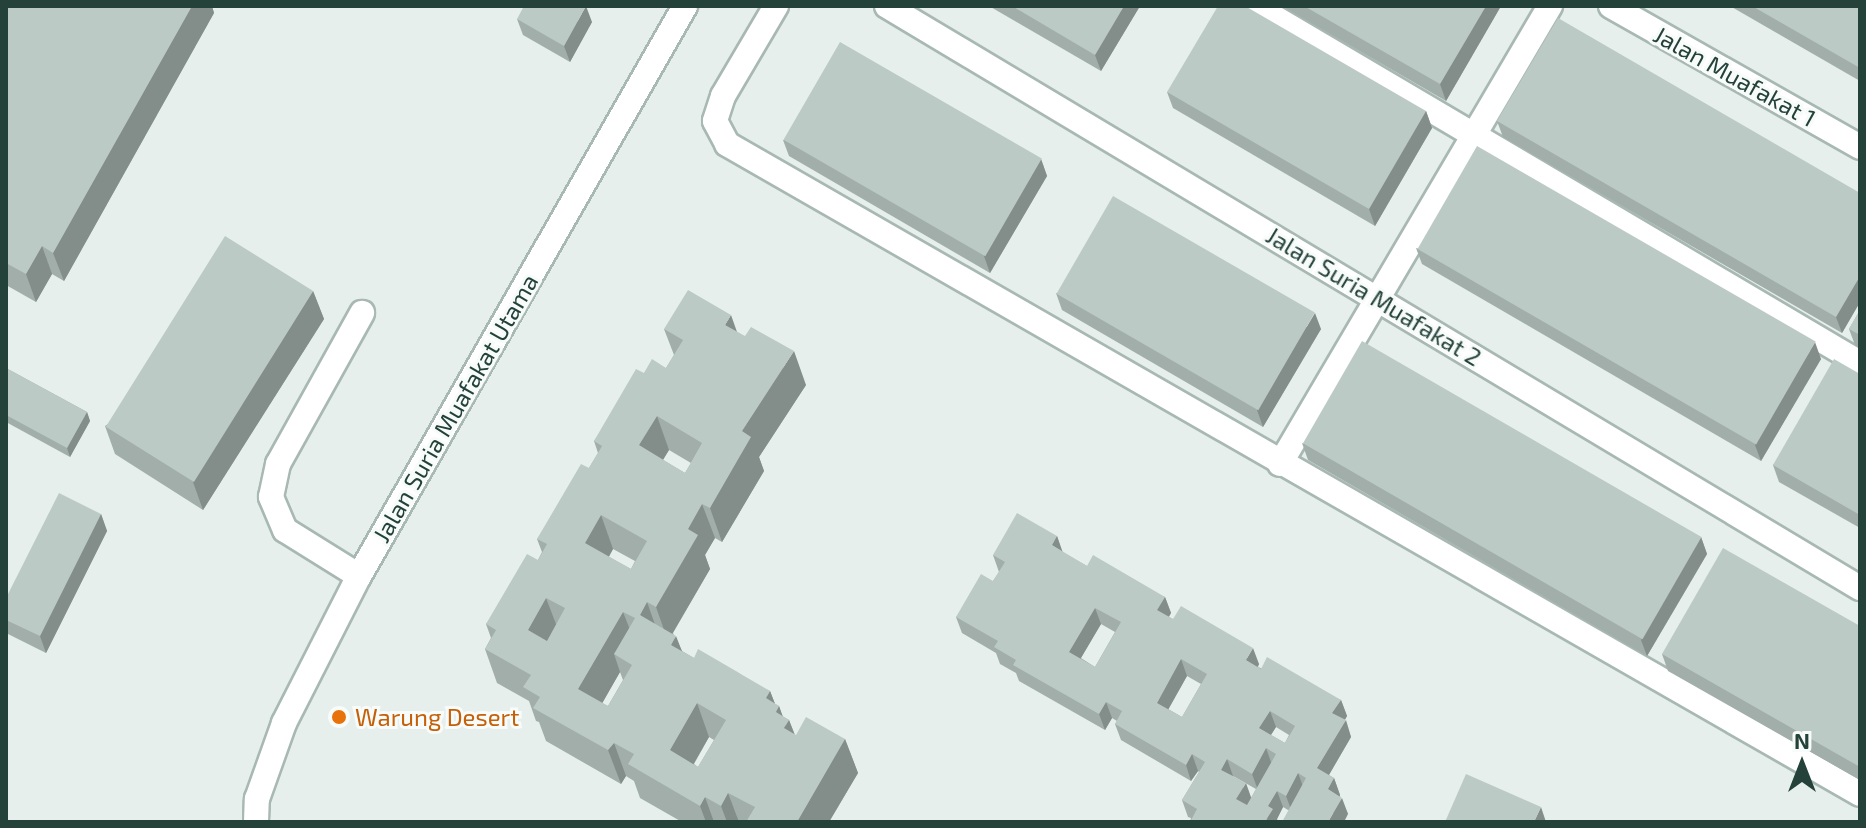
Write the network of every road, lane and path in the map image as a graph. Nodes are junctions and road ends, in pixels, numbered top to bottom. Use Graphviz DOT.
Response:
graph roads {
  1 [pos="685,6"];
  2 [pos="776,6"];
  3 [pos="887,6"];
  4 [pos="1255,6"];
  5 [pos="1550,6"];
  6 [pos="1611,6"];
  7 [pos="1474,137"];
  8 [pos="1860,147"];
  9 [pos="1381,299"];
  10 [pos="362,313"];
  11 [pos="1860,363"];
  12 [pos="1280,464"];
  13 [pos="359,576"];
  14 [pos="1860,588"];
  15 [pos="1860,794"];
  16 [pos="256,822"];
  1 -- 13 [label="street, Jalan Suria Muafakat Utama"];
  2 -- 12 [label="street"];
  3 -- 9 [label="street, Jalan Suria Muafakat 2"];
  4 -- 7 [label="street"];
  5 -- 7 [label="street"];
  6 -- 8 [label="street, Jalan Muafakat 1"];
  7 -- 9 [label="street"];
  7 -- 11 [label="street"];
  9 -- 12 [label="street"];
  9 -- 14 [label="street, Jalan Suria Muafakat 2"];
  10 -- 13 [label="street"];
  12 -- 15 [label="street"];
  13 -- 16 [label="street, Jalan Suria Muafakat Utama"];
}
